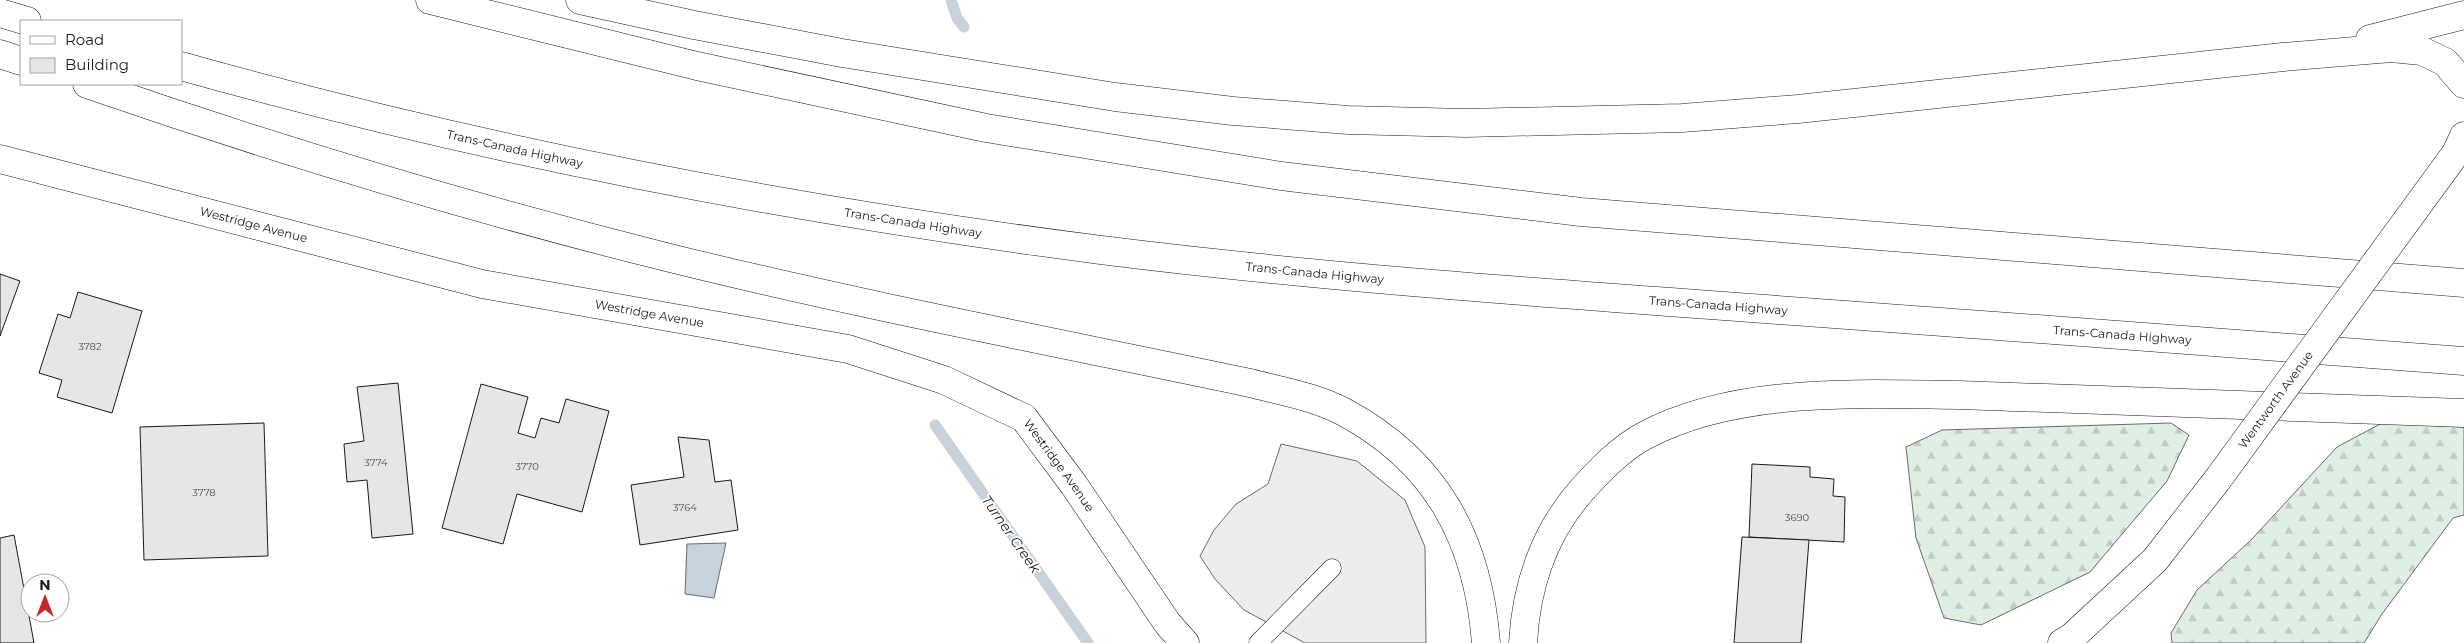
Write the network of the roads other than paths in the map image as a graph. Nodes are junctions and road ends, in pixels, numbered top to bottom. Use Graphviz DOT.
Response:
graph roads {
  1 [pos="430,0"];
  2 [pos="580,0"];
  3 [pos="0,13"];
  4 [pos="2464,15"];
  5 [pos="24,20"];
  6 [pos="0,54"];
  7 [pos="2283,56"];
  8 [pos="20,61"];
  9 [pos="182,66"];
  10 [pos="2464,84"];
  11 [pos="90,85"];
  12 [pos="2460,144"];
  13 [pos="0,158"];
  14 [pos="2464,283"];
  15 [pos="2464,361"];
  16 [pos="2464,413"];
  17 [pos="1332,568"];
  18 [pos="1185,643"];
  19 [pos="1258,643"];
  20 [pos="1486,643"];
  21 [pos="1523,643"];
  22 [pos="2062,643"];
  1 -- 14 [label="main road"];
  2 -- 7 [label="main road"];
  3 -- 5 [label="main road"];
  4 -- 7 [label="main road"];
  6 -- 8 [label="main road"];
  7 -- 10 [label="main road"];
  9 -- 15 [label="main road, Trans-Canada Highway"];
  11 -- 20 [label="main road"];
  12 -- 22 [label="main road, Wentworth Avenue, bridge"];
  13 -- 18 [label="main road, Westridge Avenue"];
  16 -- 21 [label="main road"];
  17 -- 19 [label="lane"];
}
